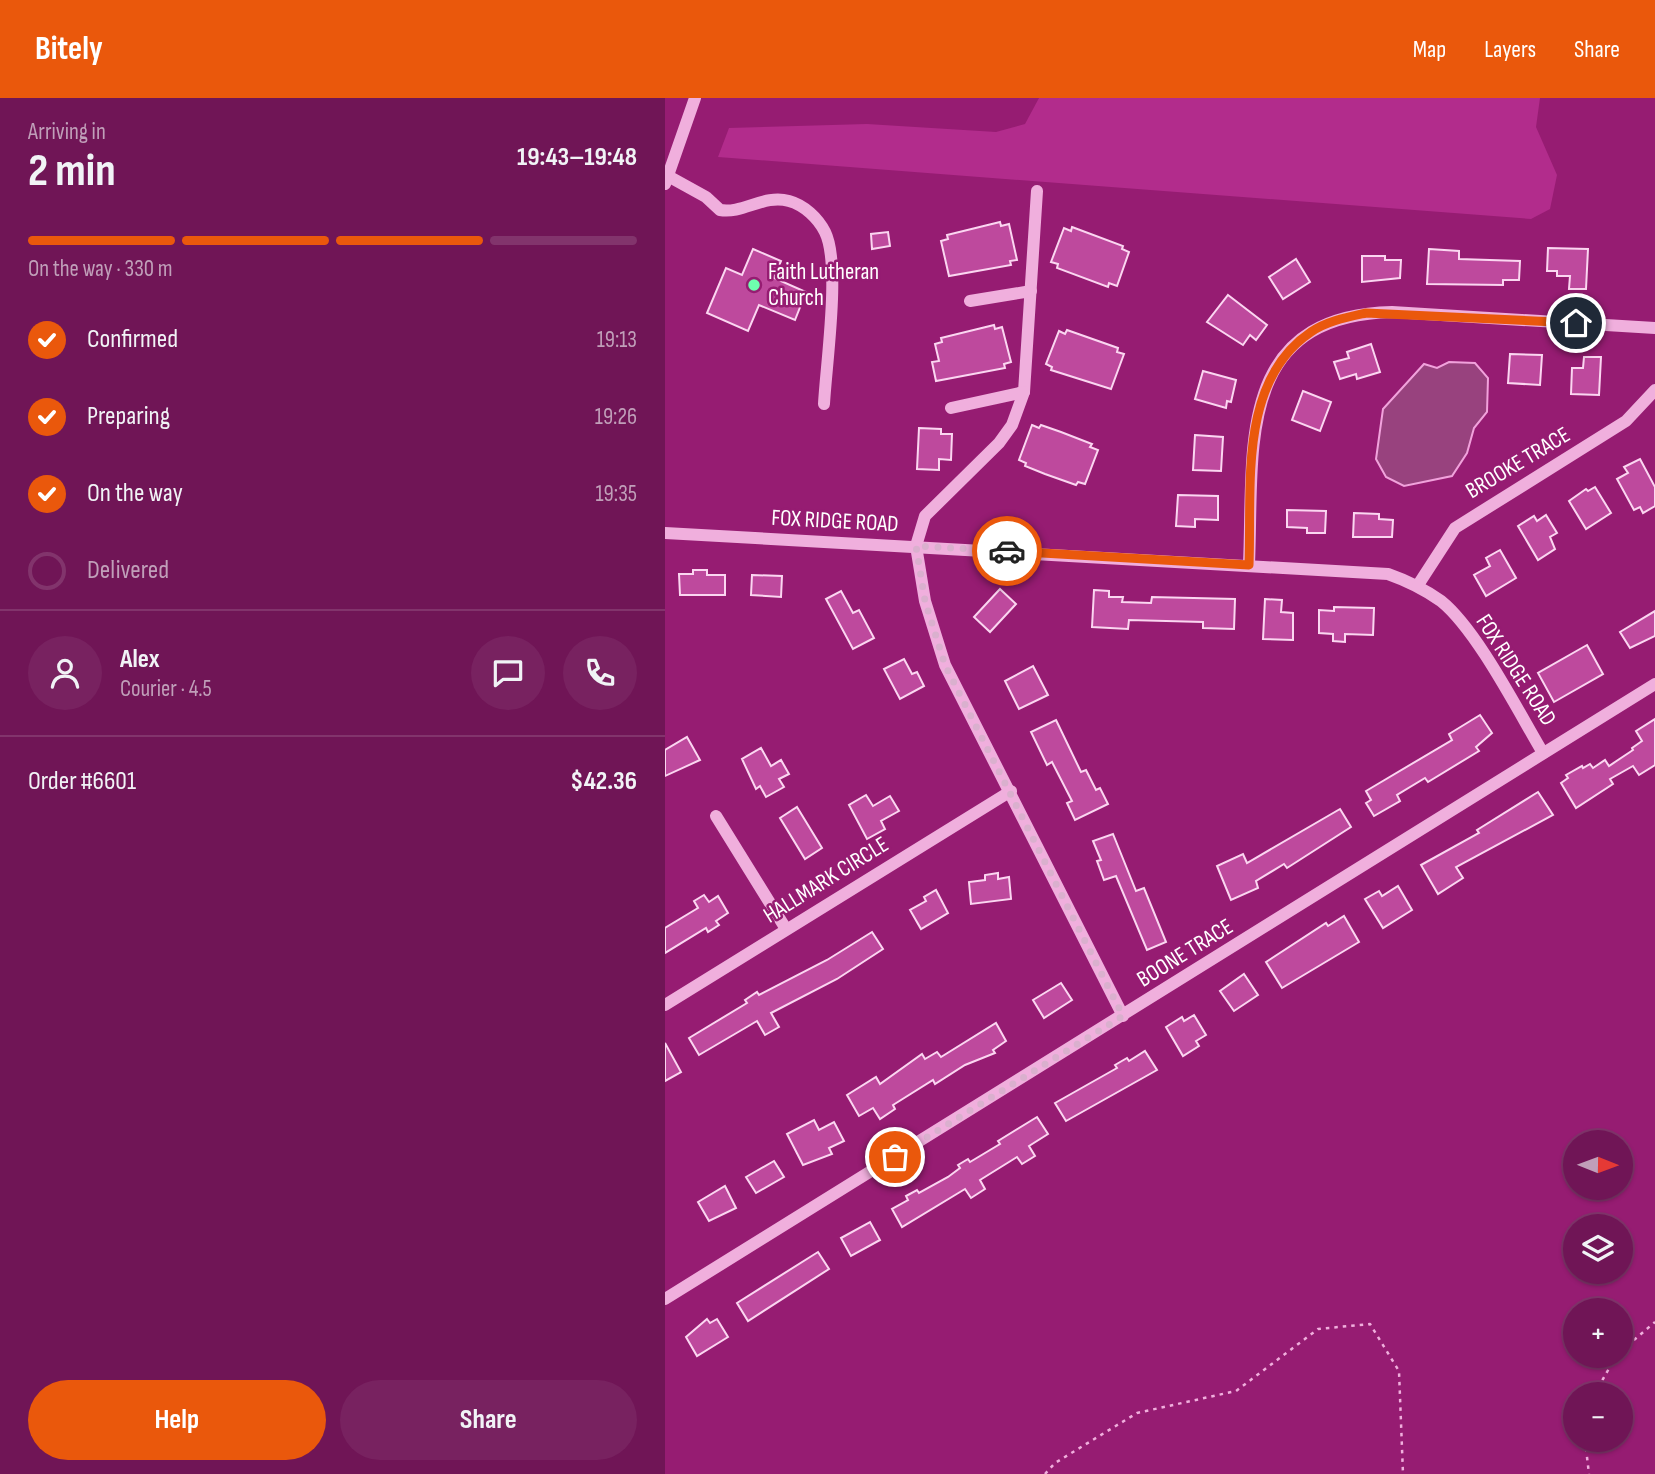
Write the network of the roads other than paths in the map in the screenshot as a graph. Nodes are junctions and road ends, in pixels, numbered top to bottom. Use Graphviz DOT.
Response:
graph roads {
  1 [pos="695,98"];
  2 [pos="666,180"];
  3 [pos="1037,191"];
  4 [pos="1031,291"];
  5 [pos="969,301"];
  6 [pos="1655,328"];
  7 [pos="1655,390"];
  8 [pos="1024,392"];
  9 [pos="824,404"];
  10 [pos="951,408"];
  11 [pos="665,533"];
  12 [pos="916,546"];
  13 [pos="1249,565"];
  14 [pos="1418,585"];
  15 [pos="1655,684"];
  16 [pos="1543,753"];
  17 [pos="1011,791"];
  18 [pos="716,816"];
  19 [pos="786,929"];
  20 [pos="665,1005"];
  21 [pos="1123,1016"];
  22 [pos="665,1299"];
  1 -- 2 [label="street"];
  2 -- 9 [label="street"];
  3 -- 4 [label="street"];
  4 -- 5 [label="street"];
  4 -- 8 [label="street"];
  6 -- 13 [label="street"];
  7 -- 14 [label="street, BROOKE TRACE"];
  8 -- 10 [label="street"];
  8 -- 12 [label="street"];
  11 -- 12 [label="street, FOX RIDGE ROAD"];
  12 -- 13 [label="street, FOX RIDGE ROAD"];
  12 -- 17 [label="street"];
  13 -- 14 [label="street, FOX RIDGE ROAD"];
  14 -- 16 [label="street, FOX RIDGE ROAD"];
  15 -- 16 [label="street, BOONE TRACE"];
  16 -- 21 [label="street, BOONE TRACE"];
  17 -- 19 [label="street, HALLMARK CIRCLE"];
  17 -- 21 [label="street"];
  18 -- 19 [label="street"];
  19 -- 20 [label="street, HALLMARK CIRCLE"];
  21 -- 22 [label="street, BOONE TRACE"];
}
